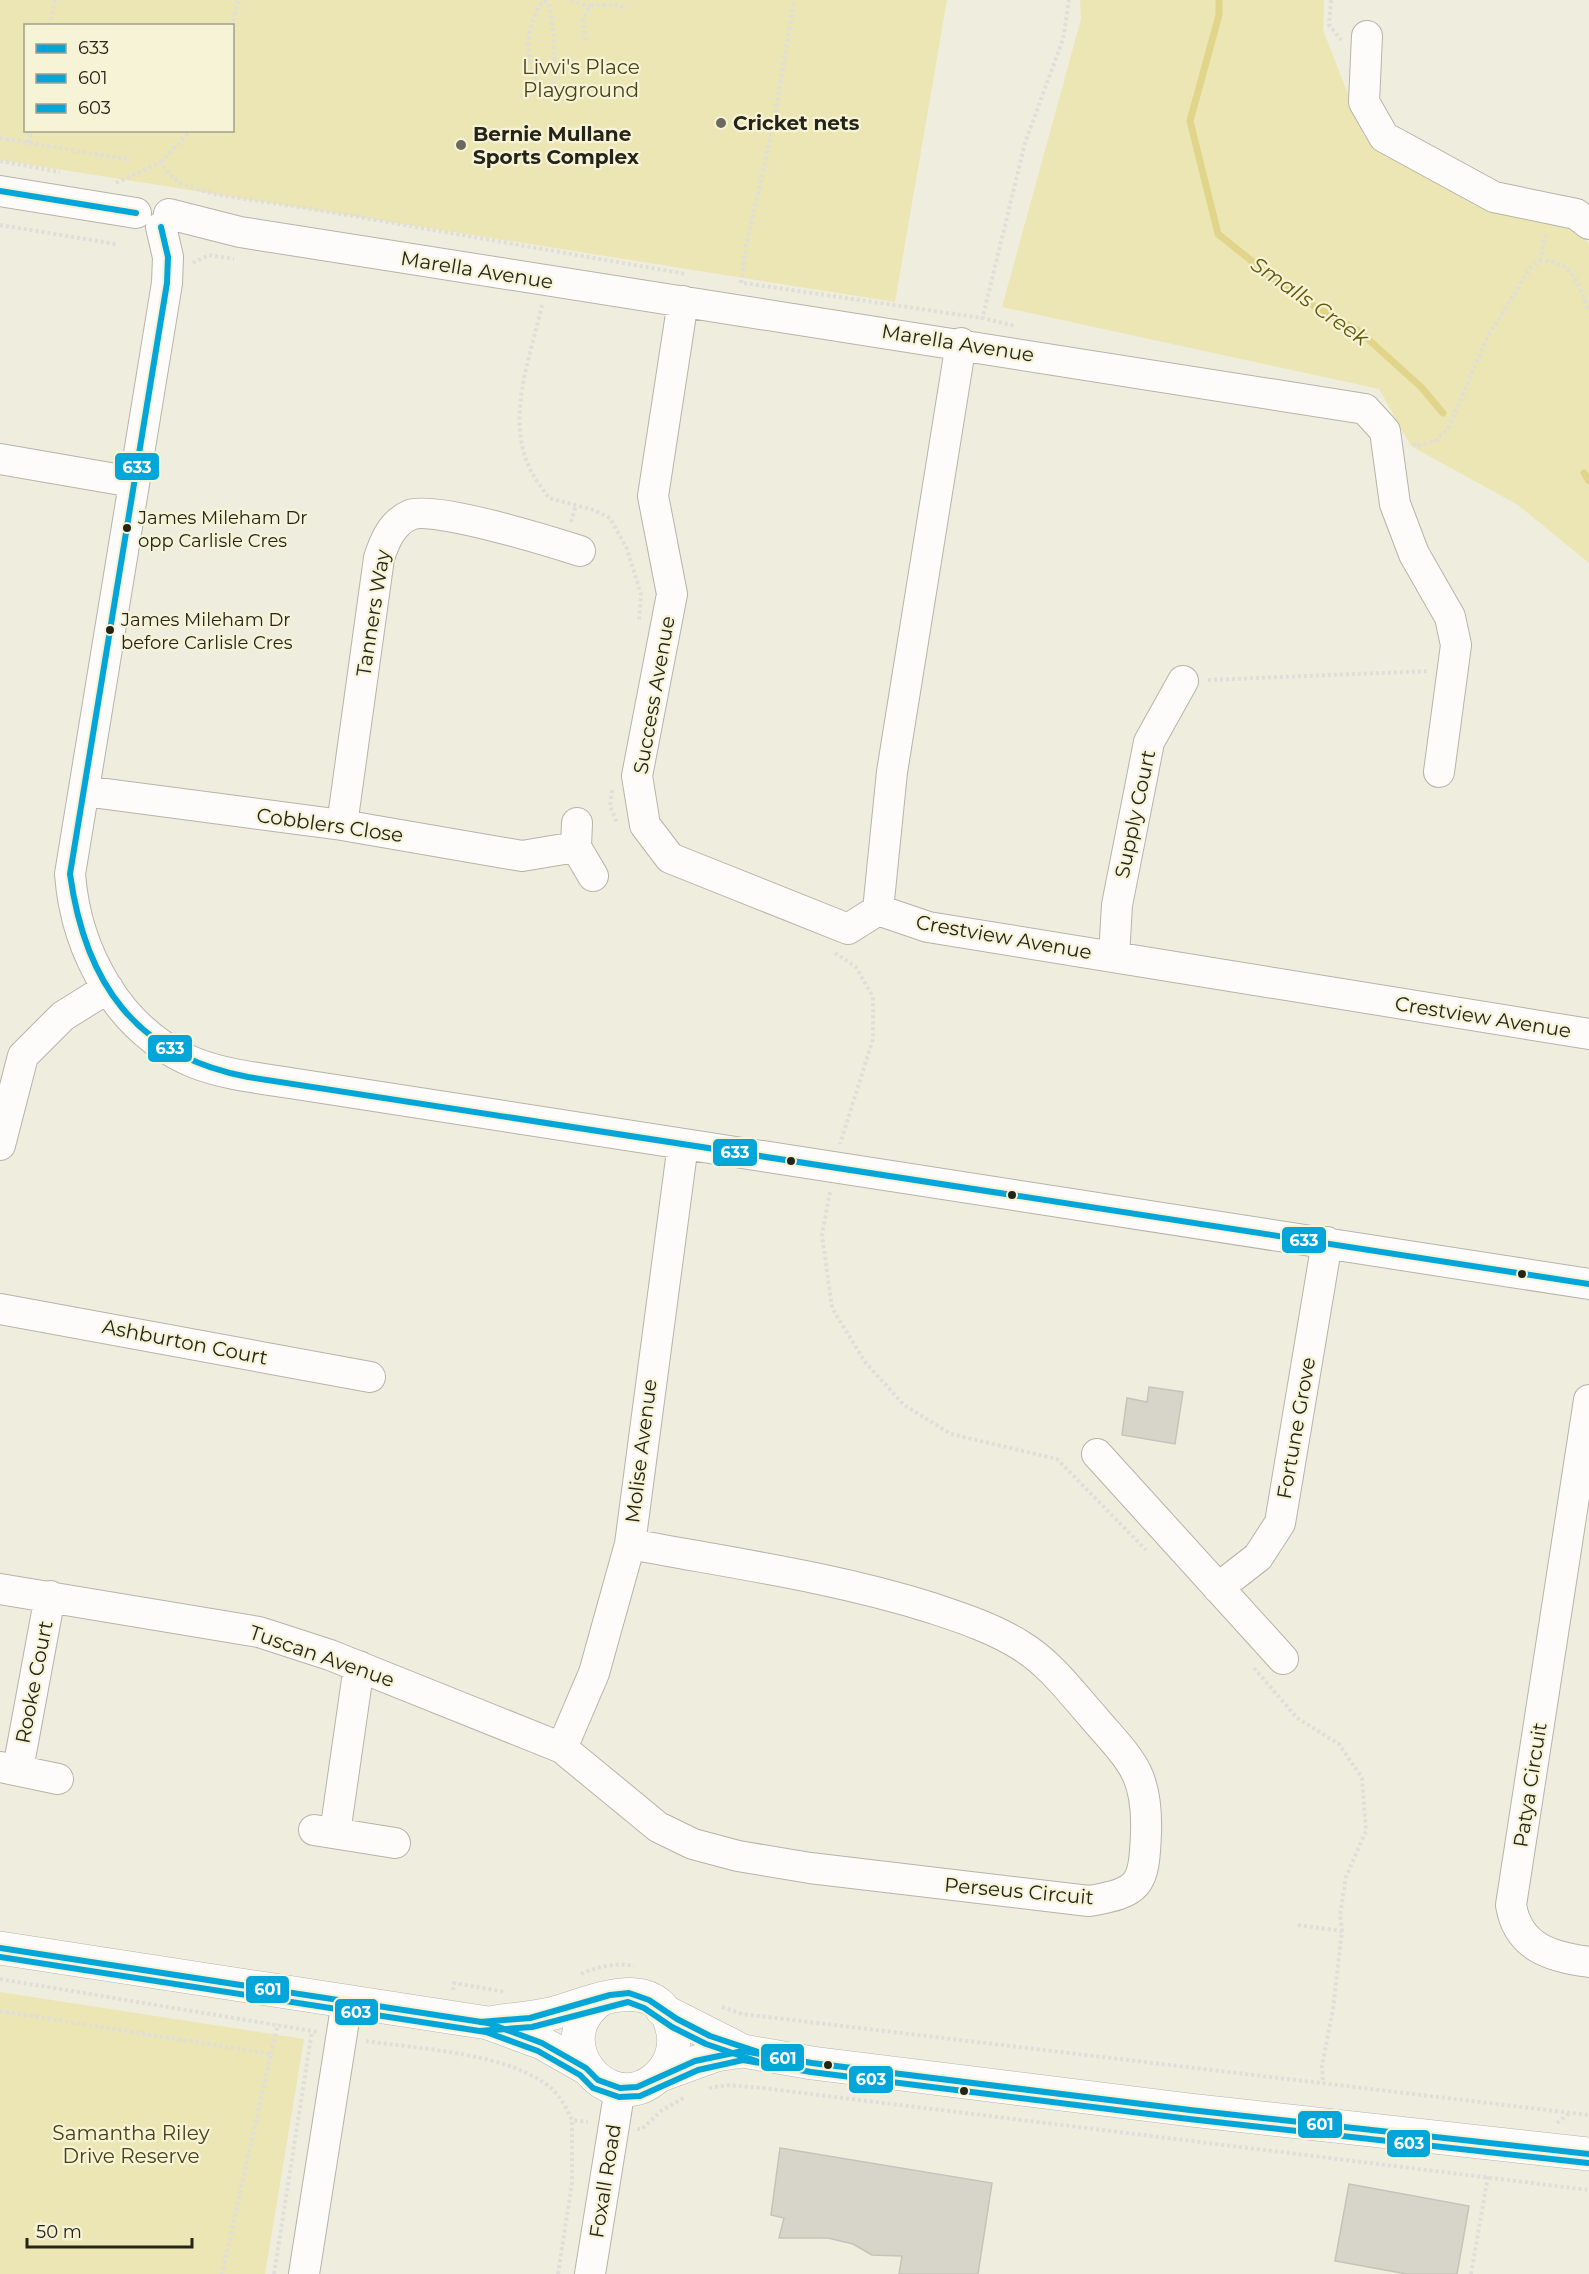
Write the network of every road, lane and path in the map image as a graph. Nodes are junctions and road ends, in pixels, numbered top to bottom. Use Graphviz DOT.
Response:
graph roads {
  1 [pos="55,0"];
  2 [pos="238,0"];
  3 [pos="571,0"];
  4 [pos="794,0"];
  5 [pos="1069,0"];
  6 [pos="547,1"];
  7 [pos="590,7"];
  8 [pos="627,9"];
  9 [pos="50,24"];
  10 [pos="233,24"];
  11 [pos="1367,36"];
  12 [pos="586,40"];
  13 [pos="540,88"];
  14 [pos="519,96"];
  15 [pos="32,132"];
  16 [pos="189,132"];
  17 [pos="0,138"];
  18 [pos="30,143"];
  19 [pos="131,160"];
  20 [pos="0,161"];
  21 [pos="161,162"];
  22 [pos="68,174"];
  23 [pos="112,186"];
  24 [pos="0,191"];
  25 [pos="155,218"];
  26 [pos="1589,224"];
  27 [pos="0,225"];
  28 [pos="116,244"];
  29 [pos="729,281"];
  30 [pos="741,282"];
  31 [pos="689,288"];
  32 [pos="1589,310"];
  33 [pos="982,318"];
  34 [pos="1027,328"];
  35 [pos="961,343"];
  36 [pos="1411,438"];
  37 [pos="0,459"];
  38 [pos="134,482"];
  39 [pos="580,551"];
  40 [pos="1455,670"];
  41 [pos="1183,681"];
  42 [pos="1439,772"];
  43 [pos="84,791"];
  44 [pos="342,825"];
  45 [pos="593,876"];
  46 [pos="878,910"];
  47 [pos="1114,956"];
  48 [pos="108,988"];
  49 [pos="1589,1034"];
  50 [pos="830,1143"];
  51 [pos="683,1144"];
  52 [pos="0,1145"];
  53 [pos="852,1146"];
  54 [pos="1327,1242"];
  55 [pos="1589,1284"];
  56 [pos="0,1309"];
  57 [pos="370,1377"];
  58 [pos="1589,1400"];
  59 [pos="1097,1454"];
  60 [pos="630,1544"];
  61 [pos="1577,1561"];
  62 [pos="1218,1588"];
  63 [pos="0,1589"];
  64 [pos="50,1596"];
  65 [pos="1283,1659"];
  66 [pos="359,1666"];
  67 [pos="562,1748"];
  68 [pos="9,1768"];
  69 [pos="58,1779"];
  70 [pos="395,1842"];
  71 [pos="1298,1925"];
  72 [pos="1342,1931"];
  73 [pos="0,1947"];
  74 [pos="1589,1962"];
  75 [pos="643,1968"];
  76 [pos="579,1975"];
  77 [pos="0,1979"];
  78 [pos="509,1992"];
  79 [pos="603,1998"];
  80 [pos="347,2001"];
  81 [pos="712,2004"];
  82 [pos="662,2010"];
  83 [pos="0,2011"];
  84 [pos="447,2017"];
  85 [pos="488,2023"];
  86 [pos="278,2024"];
  87 [pos="312,2031"];
  88 [pos="342,2037"];
  89 [pos="743,2051"];
  90 [pos="271,2054"];
  91 [pos="586,2068"];
  92 [pos="658,2076"];
  93 [pos="620,2088"];
  94 [pos="700,2090"];
  95 [pos="691,2094"];
  96 [pos="1589,2115"];
  97 [pos="572,2120"];
  98 [pos="613,2125"];
  99 [pos="1589,2154"];
  100 [pos="1488,2176"];
  101 [pos="1589,2190"];
  102 [pos="222,2274"];
  103 [pos="274,2274"];
  104 [pos="304,2274"];
  105 [pos="558,2274"];
  106 [pos="590,2274"];
  107 [pos="1471,2274"];
  1 -- 9 [label="path"];
  2 -- 10 [label="path"];
  3 -- 7 [label="path"];
  4 -- 30 [label="path"];
  5 -- 33 [label="path"];
  6 -- 13 [label="path"];
  6 -- 13 [label="path"];
  7 -- 8 [label="path"];
  7 -- 12 [label="path"];
  11 -- 26 [label="street"];
  13 -- 14 [label="path"];
  15 -- 18 [label="path"];
  16 -- 21 [label="path"];
  17 -- 18 [label="path"];
  18 -- 19 [label="path"];
  20 -- 22 [label="path"];
  21 -- 23 [label="path"];
  21 -- 31 [label="path"];
  24 -- 25 [label="street, Marella Avenue"];
  25 -- 31 [label="street, Marella Avenue"];
  25 -- 38 [label="street"];
  27 -- 28 [label="path"];
  29 -- 30 [label="path"];
  30 -- 33 [label="path"];
  31 -- 35 [label="street, Marella Avenue"];
  31 -- 46 [label="street, Success Avenue"];
  32 -- 36 [label="path"];
  33 -- 34 [label="path"];
  35 -- 40 [label="street, Marella Avenue"];
  35 -- 46 [label="street"];
  37 -- 38 [label="street"];
  38 -- 43 [label="street"];
  39 -- 44 [label="street, Tanners Way"];
  40 -- 41 [label="path"];
  40 -- 42 [label="street, Marella Avenue"];
  41 -- 47 [label="street, Supply Court"];
  43 -- 44 [label="street, Cobblers Close"];
  43 -- 48 [label="street"];
  44 -- 45 [label="street, Cobblers Close"];
  46 -- 47 [label="street, Crestview Avenue"];
  47 -- 49 [label="street, Crestview Avenue"];
  48 -- 51 [label="street"];
  48 -- 52 [label="street"];
  50 -- 53 [label="path"];
  51 -- 54 [label="street"];
  51 -- 60 [label="street, Molise Avenue"];
  54 -- 55 [label="street"];
  54 -- 62 [label="street, Fortune Grove"];
  56 -- 57 [label="street, Ashburton Court"];
  58 -- 61 [label="street, Patya Circuit"];
  59 -- 62 [label="street"];
  60 -- 67 [label="street, Molise Avenue"];
  60 -- 67 [label="street, Perseus Circuit"];
  61 -- 74 [label="street, Patya Circuit"];
  62 -- 65 [label="street"];
  63 -- 64 [label="street, Tuscan Avenue"];
  64 -- 66 [label="street, Tuscan Avenue"];
  64 -- 68 [label="street, Rooke Court"];
  66 -- 67 [label="street, Tuscan Avenue"];
  66 -- 70 [label="street"];
  68 -- 69 [label="street, Rooke Court"];
  71 -- 72 [label="path"];
  73 -- 80 [label="main road"];
  75 -- 76 [label="path"];
  77 -- 86 [label="path"];
  78 -- 84 [label="path"];
  79 -- 82 [label="main road"];
  79 -- 85 [label="main road"];
  79 -- 91 [label="main road"];
  80 -- 84 [label="main road"];
  80 -- 88 [label="street"];
  81 -- 96 [label="path"];
  82 -- 89 [label="main road"];
  82 -- 92 [label="main road"];
  83 -- 90 [label="path"];
  84 -- 85 [label="main road"];
  85 -- 91 [label="main road"];
  86 -- 87 [label="path"];
  86 -- 90 [label="path"];
  87 -- 88 [label="path"];
  87 -- 103 [label="path"];
  88 -- 97 [label="path"];
  88 -- 104 [label="street"];
  89 -- 92 [label="main road"];
  89 -- 99 [label="main road"];
  90 -- 102 [label="path"];
  91 -- 93 [label="main road"];
  92 -- 93 [label="main road"];
  93 -- 98 [label="street, Foxall Road"];
  94 -- 100 [label="path"];
  95 -- 98 [label="path"];
  97 -- 98 [label="path"];
  97 -- 105 [label="path"];
  98 -- 106 [label="street, Foxall Road"];
  100 -- 101 [label="path"];
  100 -- 107 [label="path"];
}
